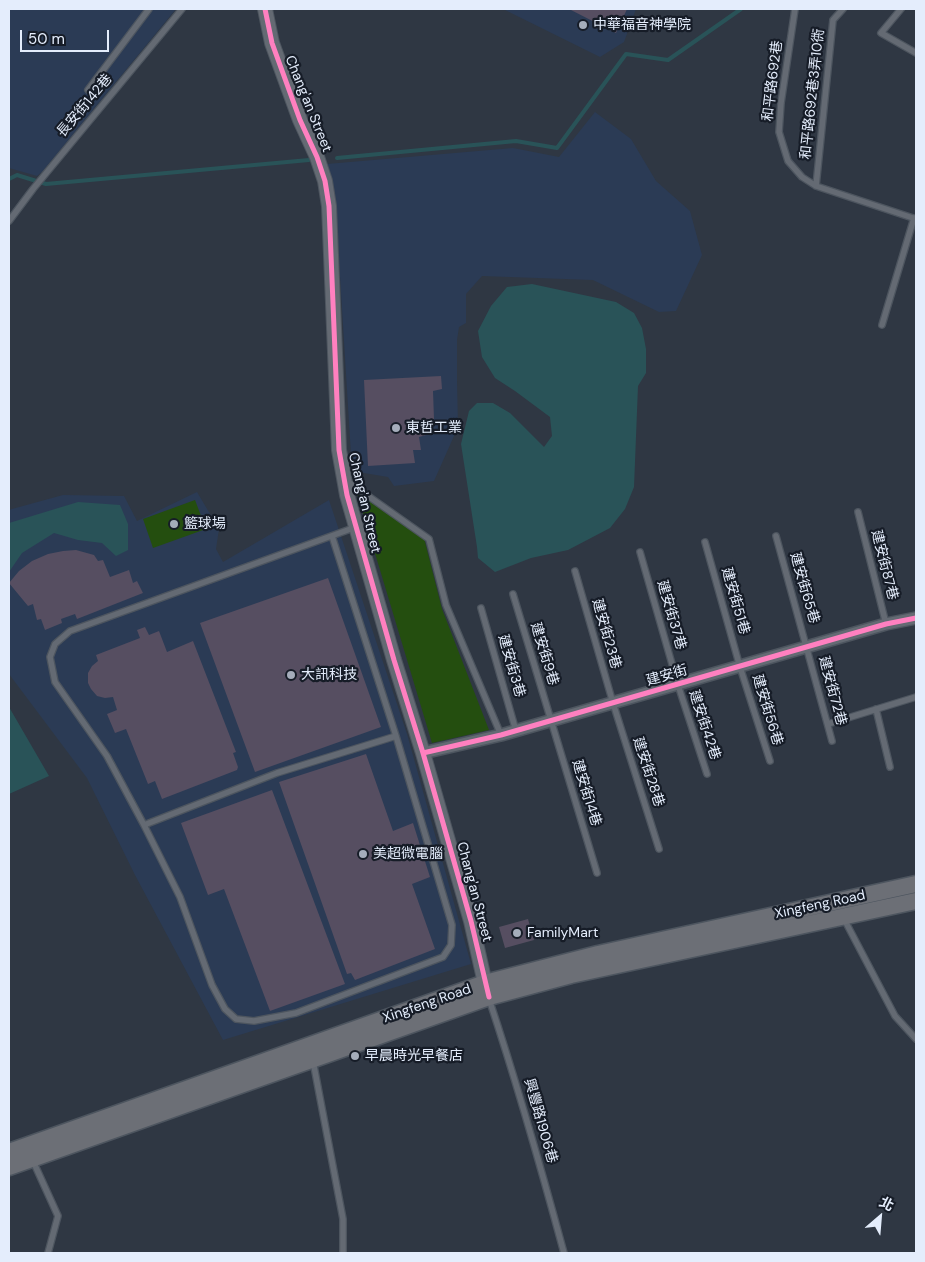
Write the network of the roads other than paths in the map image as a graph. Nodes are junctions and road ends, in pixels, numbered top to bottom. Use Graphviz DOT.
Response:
graph roads {
  1 [pos="149,9"];
  2 [pos="182,9"];
  3 [pos="265,9"];
  4 [pos="795,9"];
  5 [pos="843,9"];
  6 [pos="901,9"];
  7 [pos="916,53"];
  8 [pos="88,90"];
  9 [pos="816,186"];
  10 [pos="915,219"];
  11 [pos="9,221"];
  12 [pos="882,325"];
  13 [pos="344,480"];
  14 [pos="858,512"];
  15 [pos="356,527"];
  16 [pos="332,536"];
  17 [pos="776,536"];
  18 [pos="705,542"];
  19 [pos="640,552"];
  20 [pos="575,571"];
  21 [pos="513,594"];
  22 [pos="481,608"];
  23 [pos="916,618"];
  24 [pos="886,624"];
  25 [pos="807,648"];
  26 [pos="740,667"];
  27 [pos="678,685"];
  28 [pos="916,697"];
  29 [pos="613,704"];
  30 [pos="876,709"];
  31 [pos="551,721"];
  32 [pos="828,724"];
  33 [pos="516,731"];
  34 [pos="396,736"];
  35 [pos="501,736"];
  36 [pos="832,741"];
  37 [pos="423,753"];
  38 [pos="770,762"];
  39 [pos="890,767"];
  40 [pos="707,774"];
  41 [pos="144,825"];
  42 [pos="660,849"];
  43 [pos="597,873"];
  44 [pos="916,884"];
  45 [pos="916,901"];
  46 [pos="842,916"];
  47 [pos="487,990"];
  48 [pos="916,1039"];
  49 [pos="313,1059"];
  50 [pos="9,1152"];
  51 [pos="29,1152"];
  52 [pos="9,1167"];
  53 [pos="48,1253"];
  54 [pos="343,1253"];
  55 [pos="564,1253"];
  1 -- 8 [label="lane"];
  2 -- 11 [label="lane, 長安街142巷"];
  3 -- 13 [label="street, Chang'an Street"];
  4 -- 9 [label="lane, 和平路692巷"];
  5 -- 9 [label="lane, 和平路692巷3弄10衖"];
  6 -- 7 [label="lane"];
  9 -- 10 [label="lane, 和平路692巷"];
  10 -- 12 [label="lane"];
  13 -- 15 [label="street, Chang'an Street"];
  13 -- 35 [label="lane"];
  14 -- 24 [label="lane, 建安街87巷"];
  15 -- 16 [label="lane"];
  15 -- 37 [label="street, Chang'an Street"];
  16 -- 34 [label="lane"];
  16 -- 41 [label="lane"];
  17 -- 25 [label="lane, 建安街65巷"];
  18 -- 26 [label="lane, 建安街51巷"];
  19 -- 27 [label="lane, 建安街37巷"];
  20 -- 29 [label="lane, 建安街23巷"];
  21 -- 31 [label="lane, 建安街9巷"];
  22 -- 33 [label="lane, 建安街3巷"];
  23 -- 24 [label="street, 建安街"];
  24 -- 25 [label="street, 建安街"];
  25 -- 26 [label="street, 建安街"];
  25 -- 32 [label="lane, 建安街72巷"];
  26 -- 27 [label="street, 建安街"];
  26 -- 38 [label="lane, 建安街56巷"];
  27 -- 29 [label="street, 建安街"];
  27 -- 40 [label="lane, 建安街42巷"];
  28 -- 30 [label="lane"];
  29 -- 31 [label="street, 建安街"];
  29 -- 42 [label="lane, 建安街28巷"];
  30 -- 32 [label="lane"];
  30 -- 39 [label="lane"];
  31 -- 33 [label="street, 建安街"];
  31 -- 43 [label="lane, 建安街14巷"];
  32 -- 36 [label="lane, 建安街72巷"];
  33 -- 35 [label="street, 建安街"];
  34 -- 41 [label="lane"];
  34 -- 41 [label="lane"];
  35 -- 37 [label="street, 建安街"];
  37 -- 47 [label="street, Chang'an Street"];
  44 -- 47 [label="main road, Xingfeng Road"];
  45 -- 46 [label="main road, Xingfeng Road"];
  46 -- 47 [label="main road, Xingfeng Road"];
  46 -- 48 [label="lane"];
  47 -- 49 [label="main road, Xingfeng Road"];
  47 -- 51 [label="main road, Xingfeng Road"];
  47 -- 55 [label="lane, 興豐路1906巷"];
  49 -- 51 [label="main road, Xingfeng Road"];
  49 -- 54 [label="lane"];
  50 -- 51 [label="main road, Xingfeng Road"];
  51 -- 52 [label="main road, Xingfeng Road"];
  51 -- 53 [label="lane"];
}
